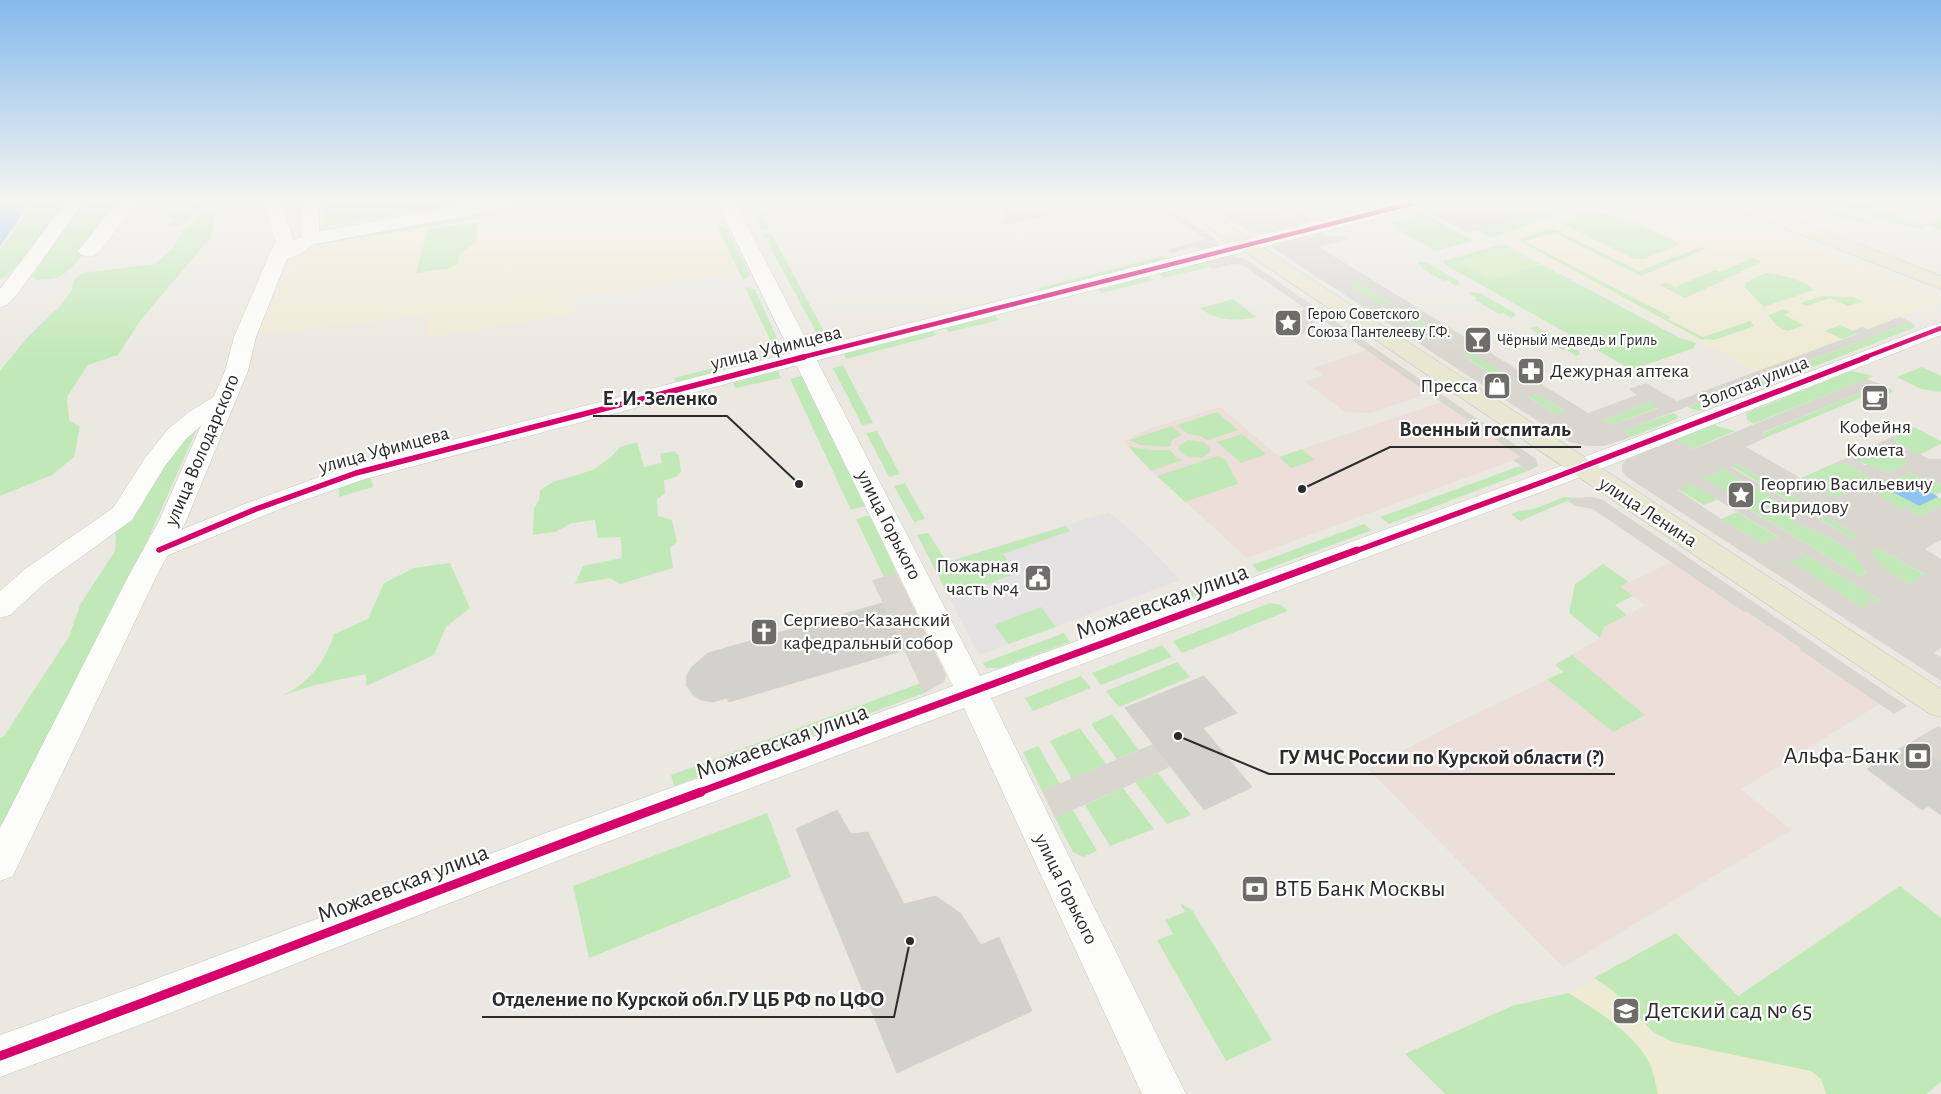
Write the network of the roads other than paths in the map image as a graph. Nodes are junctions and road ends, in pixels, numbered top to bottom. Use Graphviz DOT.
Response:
graph roads {
  1 [pos="38,253"];
  2 [pos="284,253"];
  3 [pos="751,253"];
  4 [pos="1218,253"];
  5 [pos="1257,253"];
  6 [pos="1864,253"];
  7 [pos="279,255"];
  8 [pos="1941,283"];
  9 [pos="0,301"];
  10 [pos="1941,328"];
  11 [pos="804,357"];
  12 [pos="223,401"];
  13 [pos="1579,467"];
  14 [pos="159,550"];
  15 [pos="0,608"];
  16 [pos="972,692"];
  17 [pos="1941,706"];
  18 [pos="0,865"];
  19 [pos="0,1056"];
  20 [pos="1164,1094"];
  1 -- 9 [label="street"];
  2 -- 7 [label="street"];
  3 -- 11 [label="street, улица Горького"];
  4 -- 11 [label="street, улица Уфимцева"];
  5 -- 13 [label="main road, улица Ленина"];
  6 -- 8 [label="main road"];
  7 -- 12 [label="street, улица Володарского"];
  10 -- 13 [label="street, Золотая улица"];
  11 -- 14 [label="street, улица Уфимцева"];
  11 -- 16 [label="street, улица Горького"];
  12 -- 14 [label="street, улица Володарского"];
  12 -- 15 [label="street"];
  13 -- 16 [label="street, Можаевская улица"];
  13 -- 17 [label="main road, улица Ленина"];
  14 -- 18 [label="street, улица Володарского"];
  16 -- 19 [label="street, Можаевская улица"];
  16 -- 20 [label="street, улица Горького"];
}
